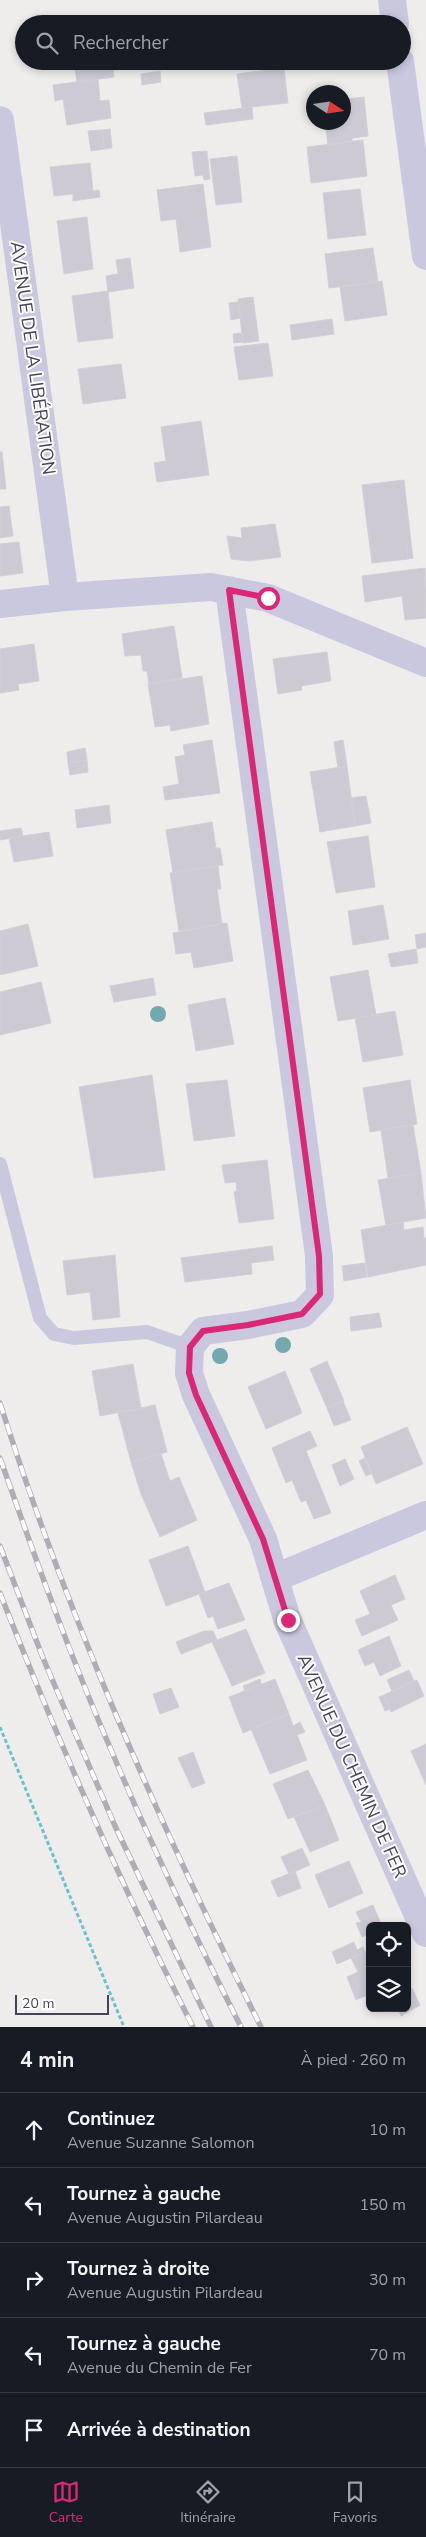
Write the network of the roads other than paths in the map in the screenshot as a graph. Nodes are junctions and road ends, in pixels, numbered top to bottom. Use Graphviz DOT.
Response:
graph roads {
  1 [pos="392,0"];
  2 [pos="394,15"];
  3 [pos="401,70"];
  4 [pos="0,120"];
  5 [pos="426,256"];
  6 [pos="229,590"];
  7 [pos="65,597"];
  8 [pos="0,604"];
  9 [pos="426,663"];
  10 [pos="0,1164"];
  11 [pos="190,1347"];
  12 [pos="426,1515"];
  13 [pos="275,1578"];
  14 [pos="426,1933"];
  1 -- 2 [label="street"];
  3 -- 5 [label="street"];
  4 -- 7 [label="street, AVENUE DE LA LIBÉRATION"];
  6 -- 7 [label="street"];
  6 -- 9 [label="street"];
  6 -- 11 [label="street"];
  7 -- 8 [label="street"];
  10 -- 11 [label="lane"];
  11 -- 13 [label="street, AVENUE DU CHEMIN DE FER"];
  12 -- 13 [label="street"];
  13 -- 14 [label="street, AVENUE DU CHEMIN DE FER"];
}
